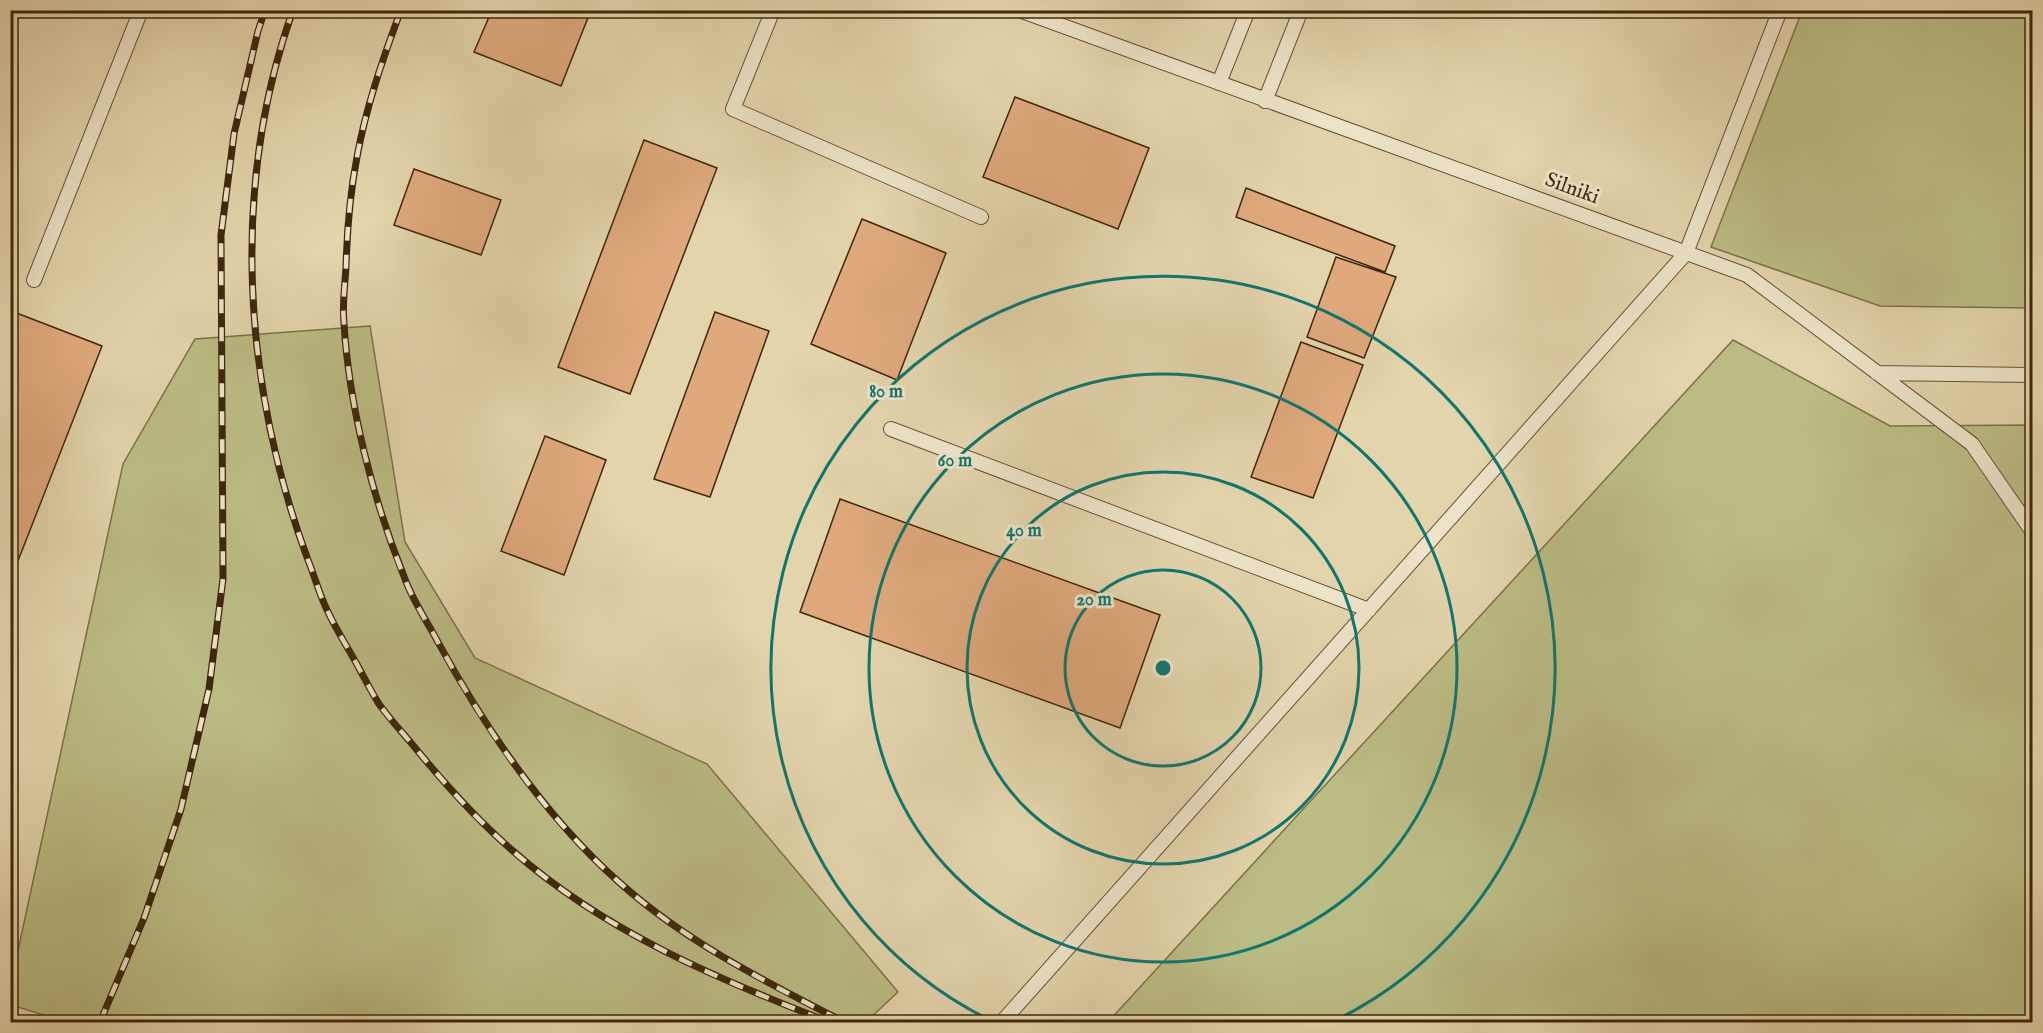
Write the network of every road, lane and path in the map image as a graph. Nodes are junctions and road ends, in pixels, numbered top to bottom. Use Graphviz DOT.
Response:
graph roads {
  1 [pos="141,10"];
  2 [pos="773,10"];
  3 [pos="1019,10"];
  4 [pos="1248,10"];
  5 [pos="1301,10"];
  6 [pos="1780,10"];
  7 [pos="1219,83"];
  8 [pos="1265,101"];
  9 [pos="981,217"];
  10 [pos="1686,253"];
  11 [pos="34,280"];
  12 [pos="1876,372"];
  13 [pos="2032,375"];
  14 [pos="891,429"];
  15 [pos="2032,531"];
  16 [pos="1369,610"];
  17 [pos="1002,1023"];
  1 -- 11 [label="lane"];
  2 -- 9 [label="lane"];
  3 -- 7 [label="lane, Silniki"];
  4 -- 7 [label="lane"];
  5 -- 8 [label="lane"];
  6 -- 10 [label="lane"];
  7 -- 8 [label="lane, Silniki"];
  8 -- 10 [label="lane, Silniki"];
  10 -- 12 [label="lane, Silniki"];
  10 -- 16 [label="lane"];
  12 -- 13 [label="lane"];
  12 -- 15 [label="lane, Silniki"];
  14 -- 16 [label="lane"];
  16 -- 17 [label="lane"];
}
